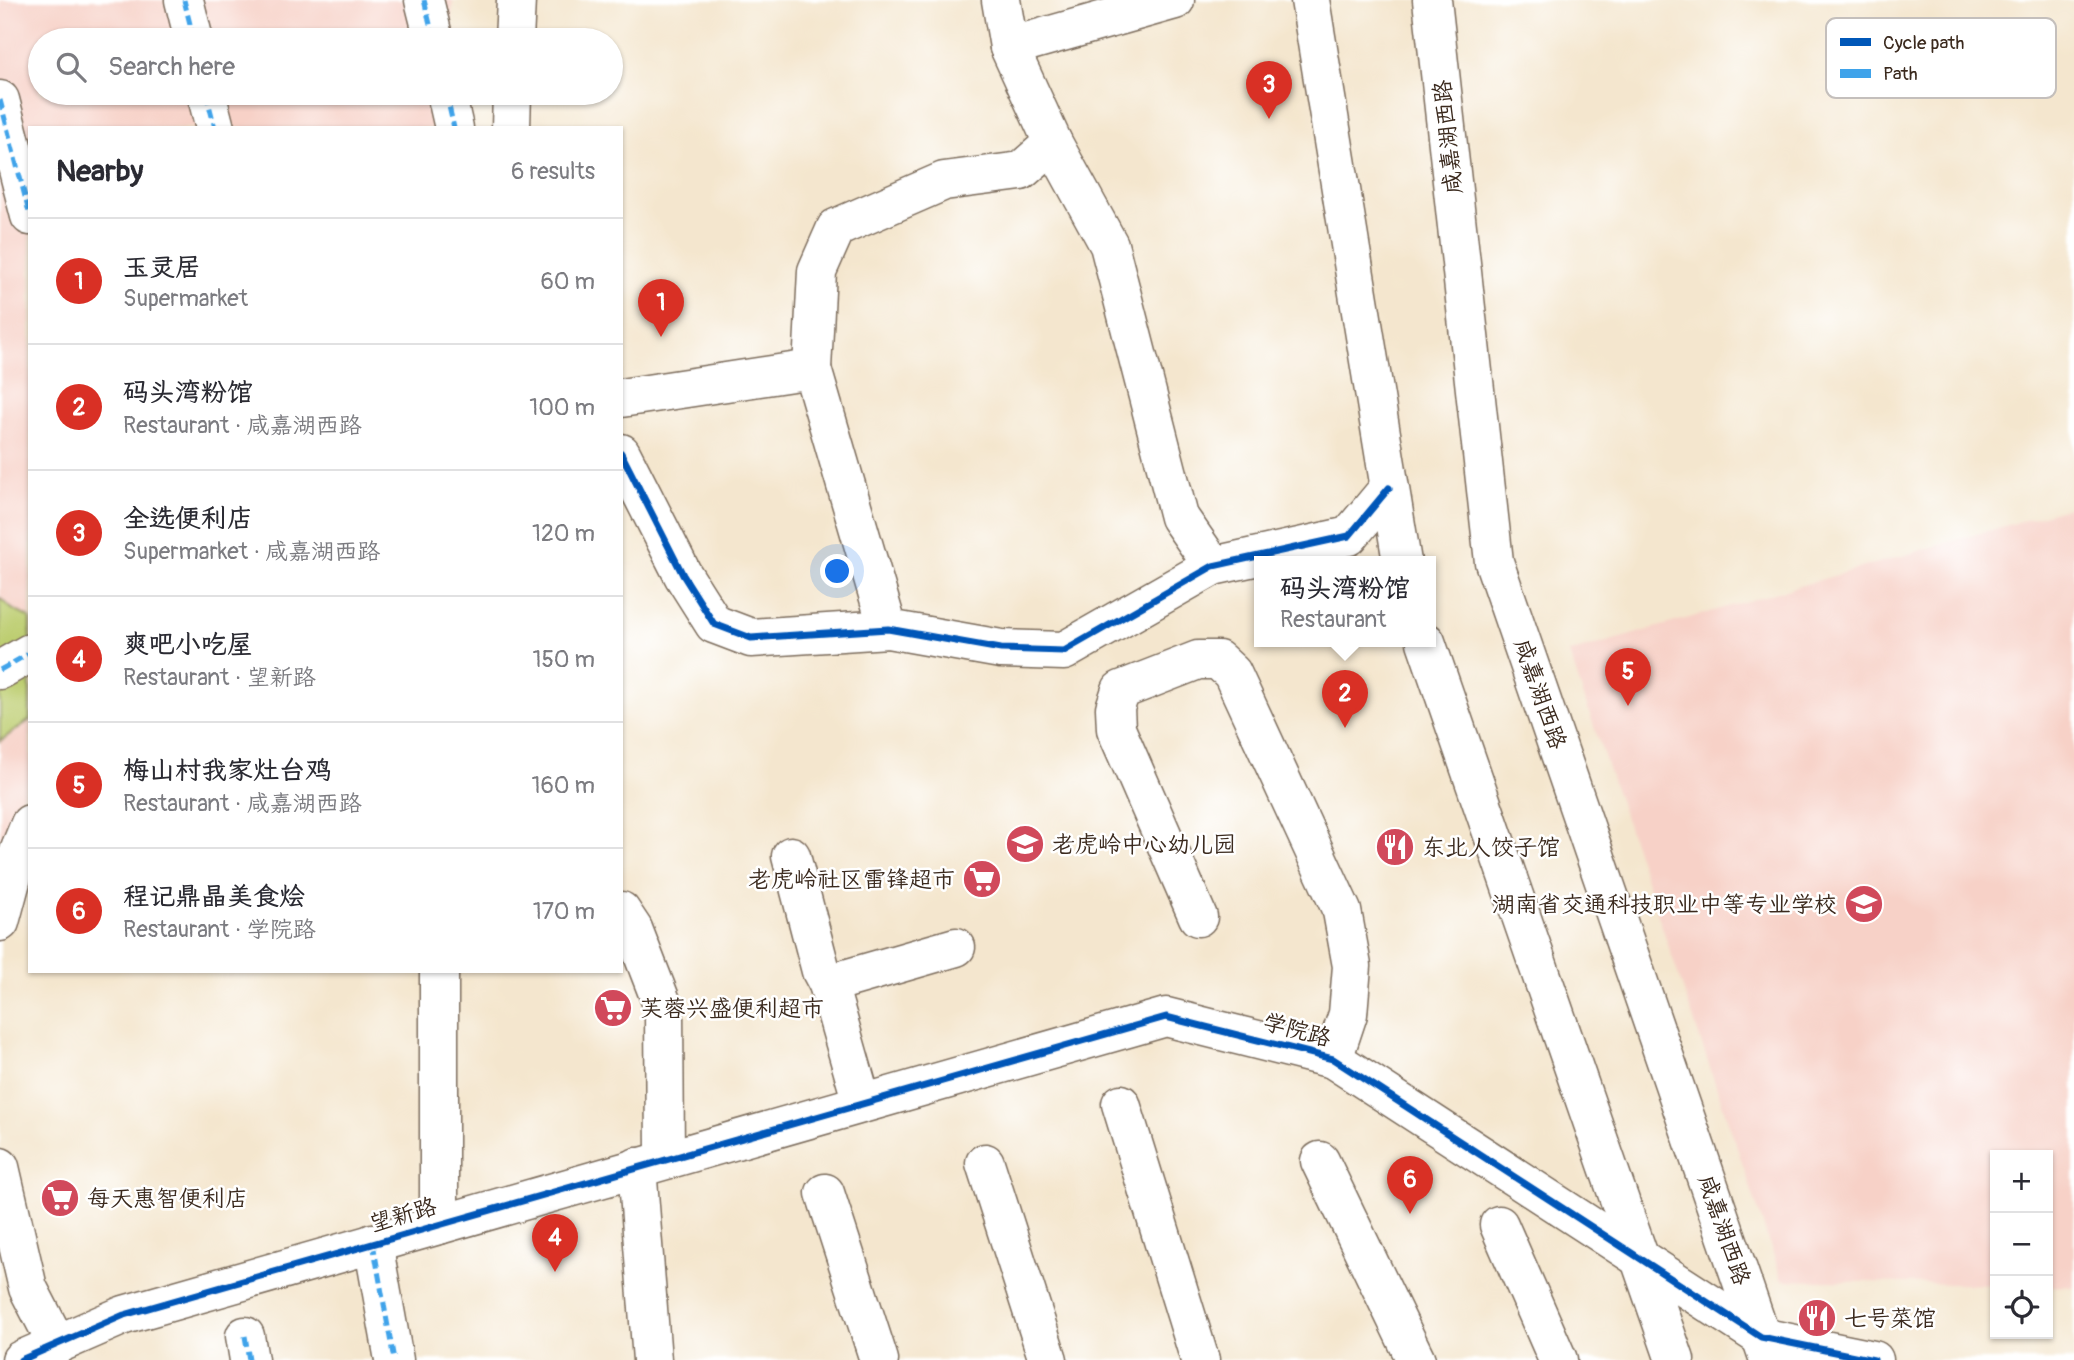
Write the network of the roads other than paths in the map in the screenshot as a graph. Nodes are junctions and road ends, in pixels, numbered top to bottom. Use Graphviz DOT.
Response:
graph roads {
  1 [pos="184,0"];
  2 [pos="424,0"];
  3 [pos="516,0"];
  4 [pos="1175,0"];
  5 [pos="1310,0"];
  6 [pos="1432,0"];
  7 [pos="1011,15"];
  8 [pos="191,28"];
  9 [pos="431,28"];
  10 [pos="515,28"];
  11 [pos="0,100"];
  12 [pos="209,105"];
  13 [pos="449,105"];
  14 [pos="512,105"];
  15 [pos="214,126"];
  16 [pos="454,126"];
  17 [pos="511,126"];
  18 [pos="1053,143"];
  19 [pos="28,208"];
  20 [pos="812,369"];
  21 [pos="623,398"];
  22 [pos="623,457"];
  23 [pos="1389,488"];
  24 [pos="1258,556"];
  25 [pos="1401,556"];
  26 [pos="1254,557"];
  27 [pos="1213,566"];
  28 [pos="888,629"];
  29 [pos="1428,647"];
  30 [pos="28,654"];
  31 [pos="0,670"];
  32 [pos="28,829"];
  33 [pos="791,856"];
  34 [pos="623,914"];
  35 [pos="1198,917"];
  36 [pos="0,922"];
  37 [pos="956,947"];
  38 [pos="439,973"];
  39 [pos="828,984"];
  40 [pos="1333,1059"];
  41 [pos="862,1103"];
  42 [pos="1121,1104"];
  43 [pos="801,1120"];
  44 [pos="1320,1161"];
  45 [pos="651,1163"];
  46 [pos="985,1163"];
  47 [pos="0,1167"];
  48 [pos="825,1193"];
  49 [pos="439,1225"];
  50 [pos="1499,1225"];
  51 [pos="373,1243"];
  52 [pos="1639,1258"];
  53 [pos="57,1344"];
  54 [pos="1765,1348"];
  55 [pos="21,1360"];
  56 [pos="394,1360"];
  57 [pos="652,1360"];
  58 [pos="879,1360"];
  59 [pos="1048,1360"];
  60 [pos="1200,1360"];
  61 [pos="1416,1360"];
  62 [pos="1558,1360"];
  63 [pos="1675,1360"];
  64 [pos="1874,1360"];
  1 -- 8 [label="street"];
  2 -- 9 [label="street"];
  3 -- 10 [label="street"];
  4 -- 7 [label="street"];
  5 -- 23 [label="street"];
  6 -- 54 [label="street, 咸嘉湖西路"];
  7 -- 18 [label="street"];
  11 -- 19 [label="street"];
  12 -- 15 [label="street"];
  13 -- 16 [label="street"];
  14 -- 17 [label="street"];
  18 -- 20 [label="street"];
  18 -- 27 [label="street"];
  20 -- 21 [label="street"];
  20 -- 28 [label="street"];
  22 -- 28 [label="street"];
  23 -- 24 [label="street"];
  23 -- 25 [label="street"];
  26 -- 27 [label="street"];
  27 -- 28 [label="street"];
  29 -- 52 [label="street"];
  30 -- 31 [label="street"];
  32 -- 36 [label="street"];
  33 -- 39 [label="street"];
  34 -- 45 [label="street"];
  35 -- 40 [label="street"];
  37 -- 39 [label="street"];
  38 -- 49 [label="street"];
  39 -- 41 [label="street"];
  40 -- 41 [label="street, 学院路"];
  40 -- 52 [label="street, 学院路"];
  41 -- 43 [label="street, 学院路"];
  42 -- 60 [label="street"];
  43 -- 45 [label="street, 望新路"];
  44 -- 61 [label="street"];
  45 -- 49 [label="street, 望新路"];
  45 -- 57 [label="street"];
  46 -- 59 [label="street"];
  47 -- 53 [label="street"];
  48 -- 58 [label="street"];
  49 -- 51 [label="street, 望新路"];
  50 -- 62 [label="street"];
  51 -- 53 [label="street, 望新路"];
  51 -- 56 [label="street"];
  52 -- 54 [label="street, 学院路"];
  52 -- 63 [label="street"];
  53 -- 55 [label="street, 望新路"];
  54 -- 64 [label="street"];
}
